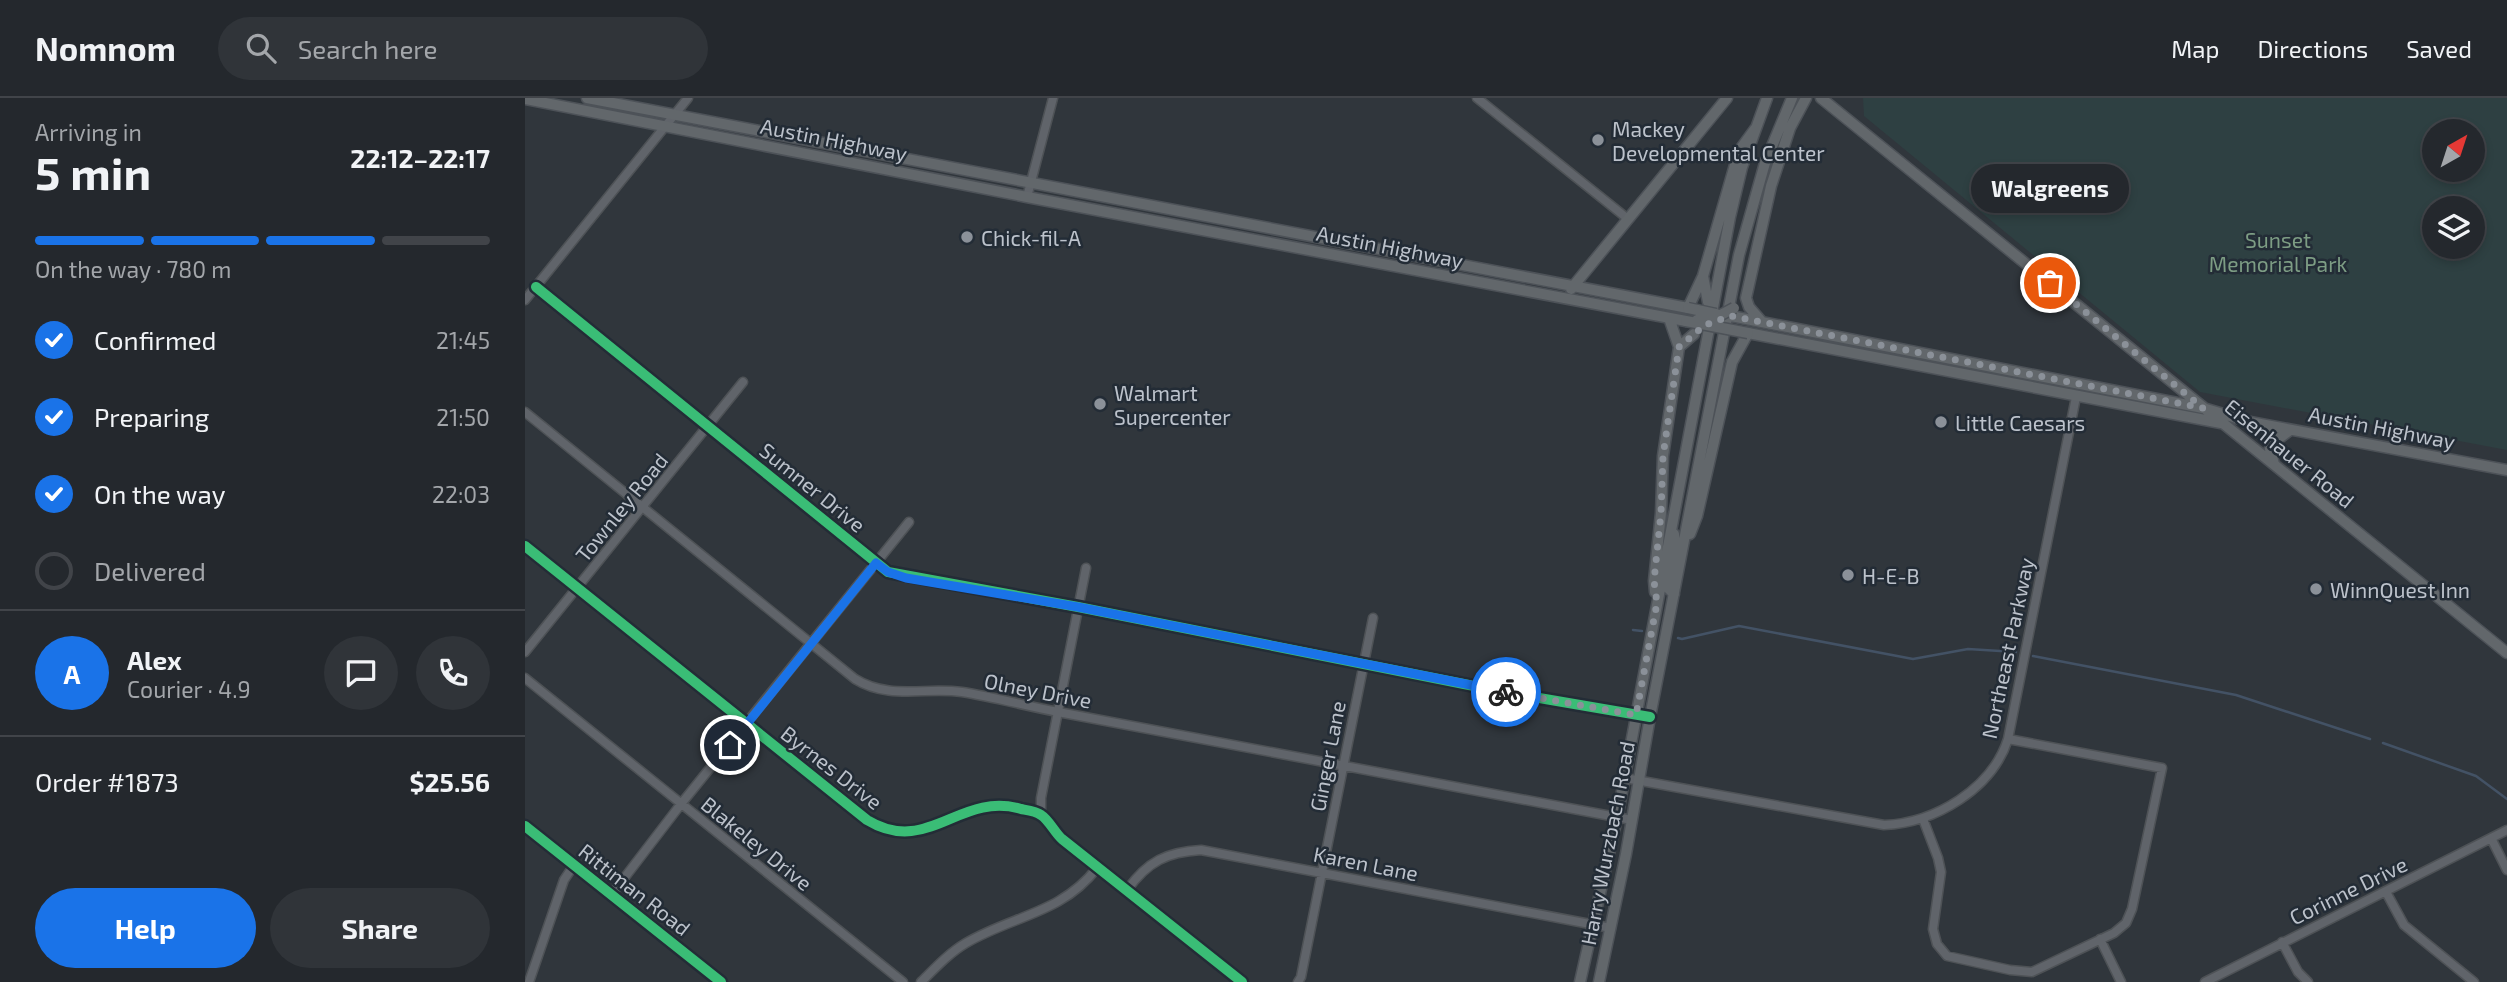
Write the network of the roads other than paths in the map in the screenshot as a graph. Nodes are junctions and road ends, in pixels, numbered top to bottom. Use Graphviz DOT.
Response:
graph roads {
  1 [pos="587,98"];
  2 [pos="688,98"];
  3 [pos="1053,98"];
  4 [pos="1477,98"];
  5 [pos="1727,98"];
  6 [pos="1767,98"];
  7 [pos="1792,98"];
  8 [pos="1806,98"];
  9 [pos="1821,98"];
  10 [pos="525,99"];
  11 [pos="674,115"];
  12 [pos="665,126"];
  13 [pos="1755,129"];
  14 [pos="1030,182"];
  15 [pos="1027,197"];
  16 [pos="1627,219"];
  17 [pos="1703,276"];
  18 [pos="1573,285"];
  19 [pos="535,287"];
  20 [pos="1746,298"];
  21 [pos="1566,299"];
  22 [pos="525,300"];
  23 [pos="1694,309"];
  24 [pos="1669,318"];
  25 [pos="1718,320"];
  26 [pos="1762,322"];
  27 [pos="1748,333"];
  28 [pos="1841,338"];
  29 [pos="1784,340"];
  30 [pos="1679,347"];
  31 [pos="1733,362"];
  32 [pos="743,382"];
  33 [pos="2076,397"];
  34 [pos="2203,408"];
  35 [pos="525,412"];
  36 [pos="2249,422"];
  37 [pos="2223,423"];
  38 [pos="709,426"];
  39 [pos="2290,430"];
  40 [pos="2277,467"];
  41 [pos="2507,470"];
  42 [pos="642,507"];
  43 [pos="1673,519"];
  44 [pos="909,522"];
  45 [pos="525,546"];
  46 [pos="1682,549"];
  47 [pos="876,563"];
  48 [pos="1086,568"];
  49 [pos="577,588"];
  50 [pos="1674,594"];
  51 [pos="1657,603"];
  52 [pos="1078,607"];
  53 [pos="1373,618"];
  54 [pos="812,644"];
  55 [pos="525,652"];
  56 [pos="2507,653"];
  57 [pos="1362,663"];
  58 [pos="525,678"];
  59 [pos="1058,712"];
  60 [pos="1636,715"];
  61 [pos="1650,717"];
  62 [pos="747,725"];
  63 [pos="2008,739"];
  64 [pos="1344,766"];
  65 [pos="1625,778"];
  66 [pos="1639,781"];
  67 [pos="681,804"];
  68 [pos="1041,815"];
  69 [pos="1617,818"];
  70 [pos="1923,819"];
  71 [pos="1632,820"];
  72 [pos="525,826"];
  73 [pos="2507,830"];
  74 [pos="2491,838"];
  75 [pos="574,865"];
  76 [pos="1097,868"];
  77 [pos="2507,870"];
  78 [pos="1322,872"];
  79 [pos="1128,890"];
  80 [pos="2386,892"];
  81 [pos="612,894"];
  82 [pos="1594,925"];
  83 [pos="1611,928"];
  84 [pos="2100,939"];
  85 [pos="2282,942"];
  86 [pos="528,981"];
  87 [pos="721,982"];
  88 [pos="903,982"];
  89 [pos="921,982"];
  90 [pos="1242,982"];
  91 [pos="1298,982"];
  92 [pos="1580,982"];
  93 [pos="1599,982"];
  94 [pos="2121,982"];
  95 [pos="2205,982"];
  96 [pos="2308,982"];
  97 [pos="2473,982"];
  1 -- 11 [label="main road, Austin Highway"];
  2 -- 11 [label="street"];
  3 -- 14 [label="street"];
  4 -- 16 [label="street"];
  5 -- 16 [label="main road"];
  6 -- 13 [label="main road, Harry Wurzbach Road"];
  7 -- 46 [label="main road, Harry Wurzbach Road"];
  8 -- 20 [label="main road"];
  9 -- 34 [label="main road, Eisenhauer Road"];
  10 -- 12 [label="main road, Austin Highway"];
  11 -- 12 [label="street"];
  11 -- 14 [label="main road, Austin Highway"];
  12 -- 15 [label="main road, Austin Highway"];
  12 -- 19 [label="street"];
  13 -- 17 [label="main road"];
  13 -- 43 [label="main road, Harry Wurzbach Road"];
  14 -- 15 [label="street"];
  14 -- 18 [label="main road, Austin Highway"];
  15 -- 21 [label="main road, Austin Highway"];
  16 -- 18 [label="main road"];
  17 -- 23 [label="main road"];
  17 -- 25 [label="main road"];
  18 -- 21 [label="main road"];
  18 -- 23 [label="main road, Austin Highway"];
  19 -- 22 [label="street"];
  19 -- 38 [label="street, Sumner Drive"];
  20 -- 25 [label="main road, bridge"];
  20 -- 26 [label="main road"];
  21 -- 24 [label="main road, Austin Highway"];
  23 -- 25 [label="main road, Austin Highway, bridge"];
  24 -- 25 [label="main road, Austin Highway, bridge"];
  24 -- 30 [label="main road"];
  25 -- 26 [label="main road, Austin Highway"];
  25 -- 27 [label="main road, Austin Highway, bridge"];
  25 -- 30 [label="main road"];
  25 -- 31 [label="main road"];
  26 -- 28 [label="main road, Austin Highway"];
  27 -- 29 [label="main road, Austin Highway"];
  27 -- 31 [label="main road"];
  28 -- 29 [label="main road"];
  28 -- 34 [label="main road, Austin Highway"];
  29 -- 33 [label="main road, Austin Highway"];
  30 -- 51 [label="main road"];
  31 -- 46 [label="main road"];
  32 -- 38 [label="street, Townley Road"];
  33 -- 37 [label="main road, Austin Highway"];
  33 -- 63 [label="street, Northeast Parkway"];
  34 -- 36 [label="main road, Austin Highway"];
  34 -- 37 [label="main road, Eisenhauer Road"];
  35 -- 42 [label="street, Olney Drive"];
  36 -- 37 [label="main road, Austin Highway"];
  36 -- 39 [label="main road, Austin Highway"];
  37 -- 40 [label="main road, Eisenhauer Road"];
  38 -- 42 [label="street, Townley Road"];
  38 -- 47 [label="street, Sumner Drive"];
  39 -- 40 [label="main road"];
  39 -- 41 [label="main road, Austin Highway"];
  40 -- 56 [label="main road, Eisenhauer Road"];
  42 -- 49 [label="street, Townley Road"];
  42 -- 54 [label="street, Olney Drive"];
  43 -- 50 [label="main road"];
  43 -- 51 [label="main road, Harry Wurzbach Road"];
  44 -- 47 [label="street"];
  45 -- 49 [label="street, Byrnes Drive"];
  46 -- 50 [label="main road, Harry Wurzbach Road"];
  47 -- 52 [label="street, Sumner Drive"];
  47 -- 54 [label="street"];
  48 -- 52 [label="street"];
  49 -- 55 [label="street, Townley Road"];
  49 -- 62 [label="street, Byrnes Drive"];
  50 -- 61 [label="main road, Harry Wurzbach Road"];
  51 -- 60 [label="main road, Harry Wurzbach Road"];
  52 -- 57 [label="street, Sumner Drive"];
  52 -- 59 [label="street"];
  53 -- 57 [label="street, Ginger Lane"];
  54 -- 59 [label="street, Olney Drive"];
  54 -- 62 [label="street"];
  57 -- 60 [label="street, Sumner Drive"];
  57 -- 64 [label="street, Ginger Lane"];
  58 -- 67 [label="street, Blakeley Drive"];
  59 -- 64 [label="street, Olney Drive"];
  59 -- 68 [label="street"];
  60 -- 61 [label="street, Sumner Drive"];
  60 -- 65 [label="main road, Harry Wurzbach Road"];
  61 -- 66 [label="main road, Harry Wurzbach Road"];
  62 -- 67 [label="street"];
  62 -- 68 [label="street, Byrnes Drive"];
  63 -- 70 [label="street, Northeast Parkway"];
  63 -- 84 [label="street"];
  64 -- 69 [label="street, Olney Drive"];
  64 -- 78 [label="street, Ginger Lane"];
  65 -- 66 [label="street, Northeast Parkway"];
  65 -- 69 [label="main road, Harry Wurzbach Road"];
  66 -- 70 [label="street, Northeast Parkway"];
  66 -- 71 [label="main road, Harry Wurzbach Road"];
  67 -- 81 [label="street"];
  67 -- 88 [label="street, Blakeley Drive"];
  68 -- 76 [label="street"];
  69 -- 71 [label="street, Olney Drive"];
  69 -- 82 [label="main road, Harry Wurzbach Road"];
  70 -- 84 [label="street"];
  71 -- 83 [label="main road, Harry Wurzbach Road"];
  72 -- 75 [label="street, Rittiman Road"];
  73 -- 74 [label="street, Corinne Drive"];
  74 -- 77 [label="street"];
  74 -- 80 [label="street, Corinne Drive"];
  75 -- 81 [label="street, Rittiman Road"];
  75 -- 86 [label="street"];
  76 -- 79 [label="street"];
  76 -- 89 [label="street"];
  78 -- 79 [label="street, Karen Lane"];
  78 -- 82 [label="street, Karen Lane"];
  78 -- 91 [label="street, Ginger Lane"];
  79 -- 90 [label="street"];
  80 -- 85 [label="street, Corinne Drive"];
  80 -- 97 [label="street"];
  81 -- 87 [label="street, Rittiman Road"];
  82 -- 83 [label="street, Karen Lane"];
  82 -- 92 [label="main road, Harry Wurzbach Road"];
  83 -- 93 [label="main road, Harry Wurzbach Road"];
  84 -- 94 [label="street"];
  85 -- 95 [label="street, Corinne Drive"];
  85 -- 96 [label="street"];
}
